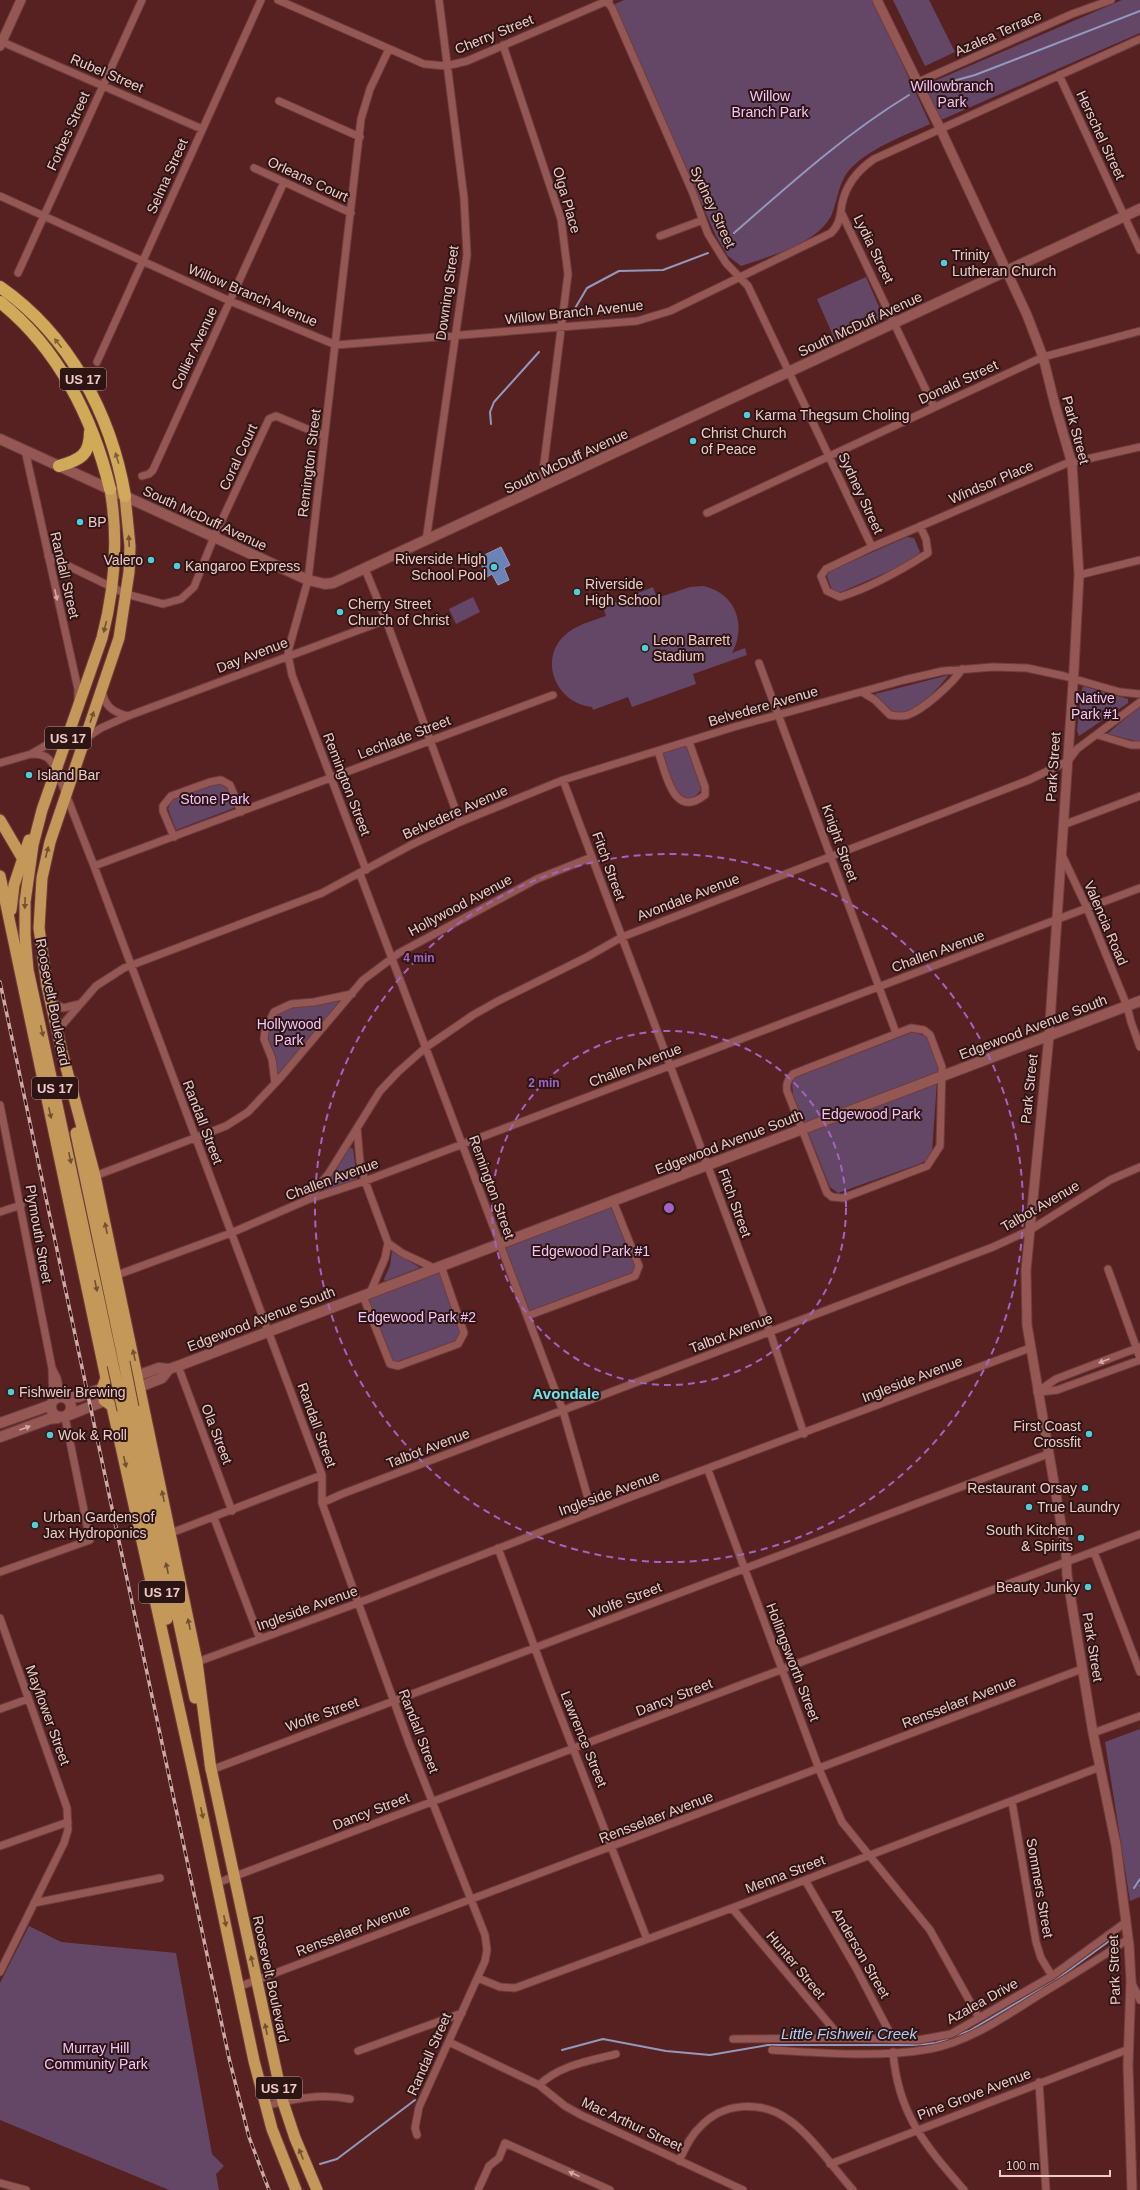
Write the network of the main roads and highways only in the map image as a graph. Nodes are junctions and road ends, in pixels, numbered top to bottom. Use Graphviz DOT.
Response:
graph roads {
  1 [pos="1140,209"];
  2 [pos="0,287"];
  3 [pos="0,302"];
  4 [pos="90,427"];
  5 [pos="0,439"];
  6 [pos="59,466"];
  7 [pos="110,489"];
  8 [pos="125,496"];
  9 [pos="42,810"];
  10 [pos="0,820"];
  11 [pos="21,859"];
  12 [pos="29,868"];
  13 [pos="0,876"];
  14 [pos="40,904"];
  15 [pos="10,924"];
  16 [pos="1140,1001"];
  17 [pos="62,1052"];
  18 [pos="118,1363"];
  19 [pos="139,1381"];
  20 [pos="103,1395"];
  21 [pos="57,1400"];
  22 [pos="128,1409"];
  23 [pos="64,1417"];
  24 [pos="0,1423"];
  25 [pos="0,1437"];
  26 [pos="211,1770"];
  27 [pos="194,1775"];
  28 [pos="296,2190"];
  29 [pos="317,2190"];
  1 -- 8 [label="main road, South McDuff Avenue"];
  8 -- 2 [label="highway, Roosevelt Boulevard / US 17, one-way"];
  3 -- 4 [label="highway, Roosevelt Boulevard / US 17"];
  4 -- 6 [label="highway"];
  4 -- 7 [label="highway, Roosevelt Boulevard / US 17"];
  5 -- 6 [label="main road, South McDuff Avenue"];
  6 -- 7 [label="main road, South McDuff Avenue"];
  7 -- 8 [label="main road, South McDuff Avenue"];
  7 -- 9 [label="highway, Roosevelt Boulevard / US 17, one-way"];
  14 -- 8 [label="highway, Roosevelt Boulevard / US 17, one-way"];
  9 -- 11 [label="highway"];
  9 -- 12 [label="highway, Roosevelt Boulevard / US 17"];
  10 -- 11 [label="highway"];
  11 -- 12 [label="highway"];
  11 -- 15 [label="highway"];
  12 -- 14 [label="highway"];
  12 -- 18 [label="highway, Roosevelt Boulevard / US 17, one-way"];
  13 -- 15 [label="highway"];
  14 -- 17 [label="highway, Roosevelt Boulevard / US 17"];
  15 -- 20 [label="highway, one-way"];
  16 -- 19 [label="main road, Edgewood Avenue South"];
  17 -- 18 [label="highway, US 17"];
  19 -- 17 [label="highway, one-way"];
  18 -- 22 [label="highway, US 17, bridge"];
  19 -- 20 [label="main road, Edgewood Avenue South"];
  26 -- 19 [label="highway, one-way"];
  20 -- 21 [label="main road, Edgewood Avenue South"];
  20 -- 23 [label="main road, Edgewood Avenue South"];
  20 -- 27 [label="highway, one-way"];
  21 -- 23 [label="main road"];
  21 -- 23 [label="main road"];
  21 -- 24 [label="main road, Edgewood Avenue South"];
  26 -- 22 [label="highway, US 17, one-way"];
  22 -- 27 [label="highway, US 17"];
  25 -- 23 [label="main road, Edgewood Avenue South, one-way"];
  29 -- 26 [label="highway, Roosevelt Boulevard / US 17, one-way"];
  27 -- 28 [label="highway, US 17, one-way"];
}
